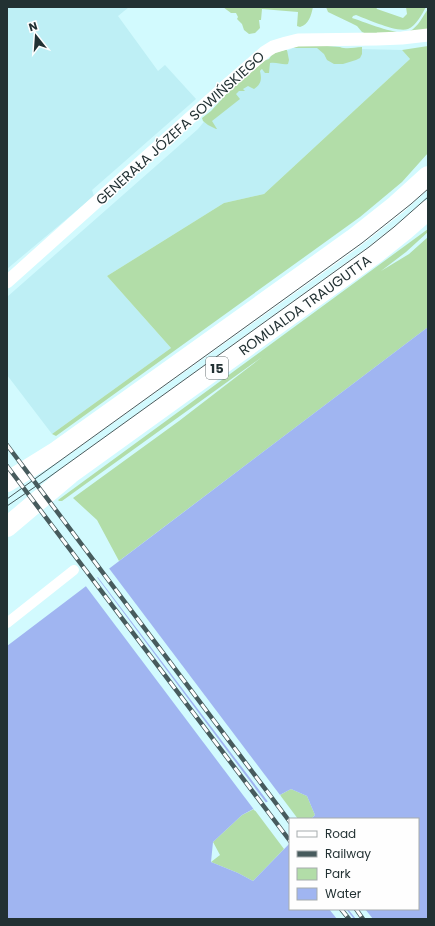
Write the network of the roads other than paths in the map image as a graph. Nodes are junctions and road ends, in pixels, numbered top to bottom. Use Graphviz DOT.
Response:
graph roads {
  1 [pos="428,34"];
  2 [pos="428,176"];
  3 [pos="428,210"];
  4 [pos="7,282"];
  5 [pos="7,482"];
  6 [pos="7,527"];
  7 [pos="74,570"];
  8 [pos="7,623"];
  1 -- 4 [label="street, GENERAŁA JÓZEFA SOWIŃSKIEGO"];
  2 -- 5 [label="main road, ROMUALDA TRAUGUTTA / 15"];
  3 -- 6 [label="main road, ROMUALDA TRAUGUTTA / 15"];
  7 -- 8 [label="street"];
}
